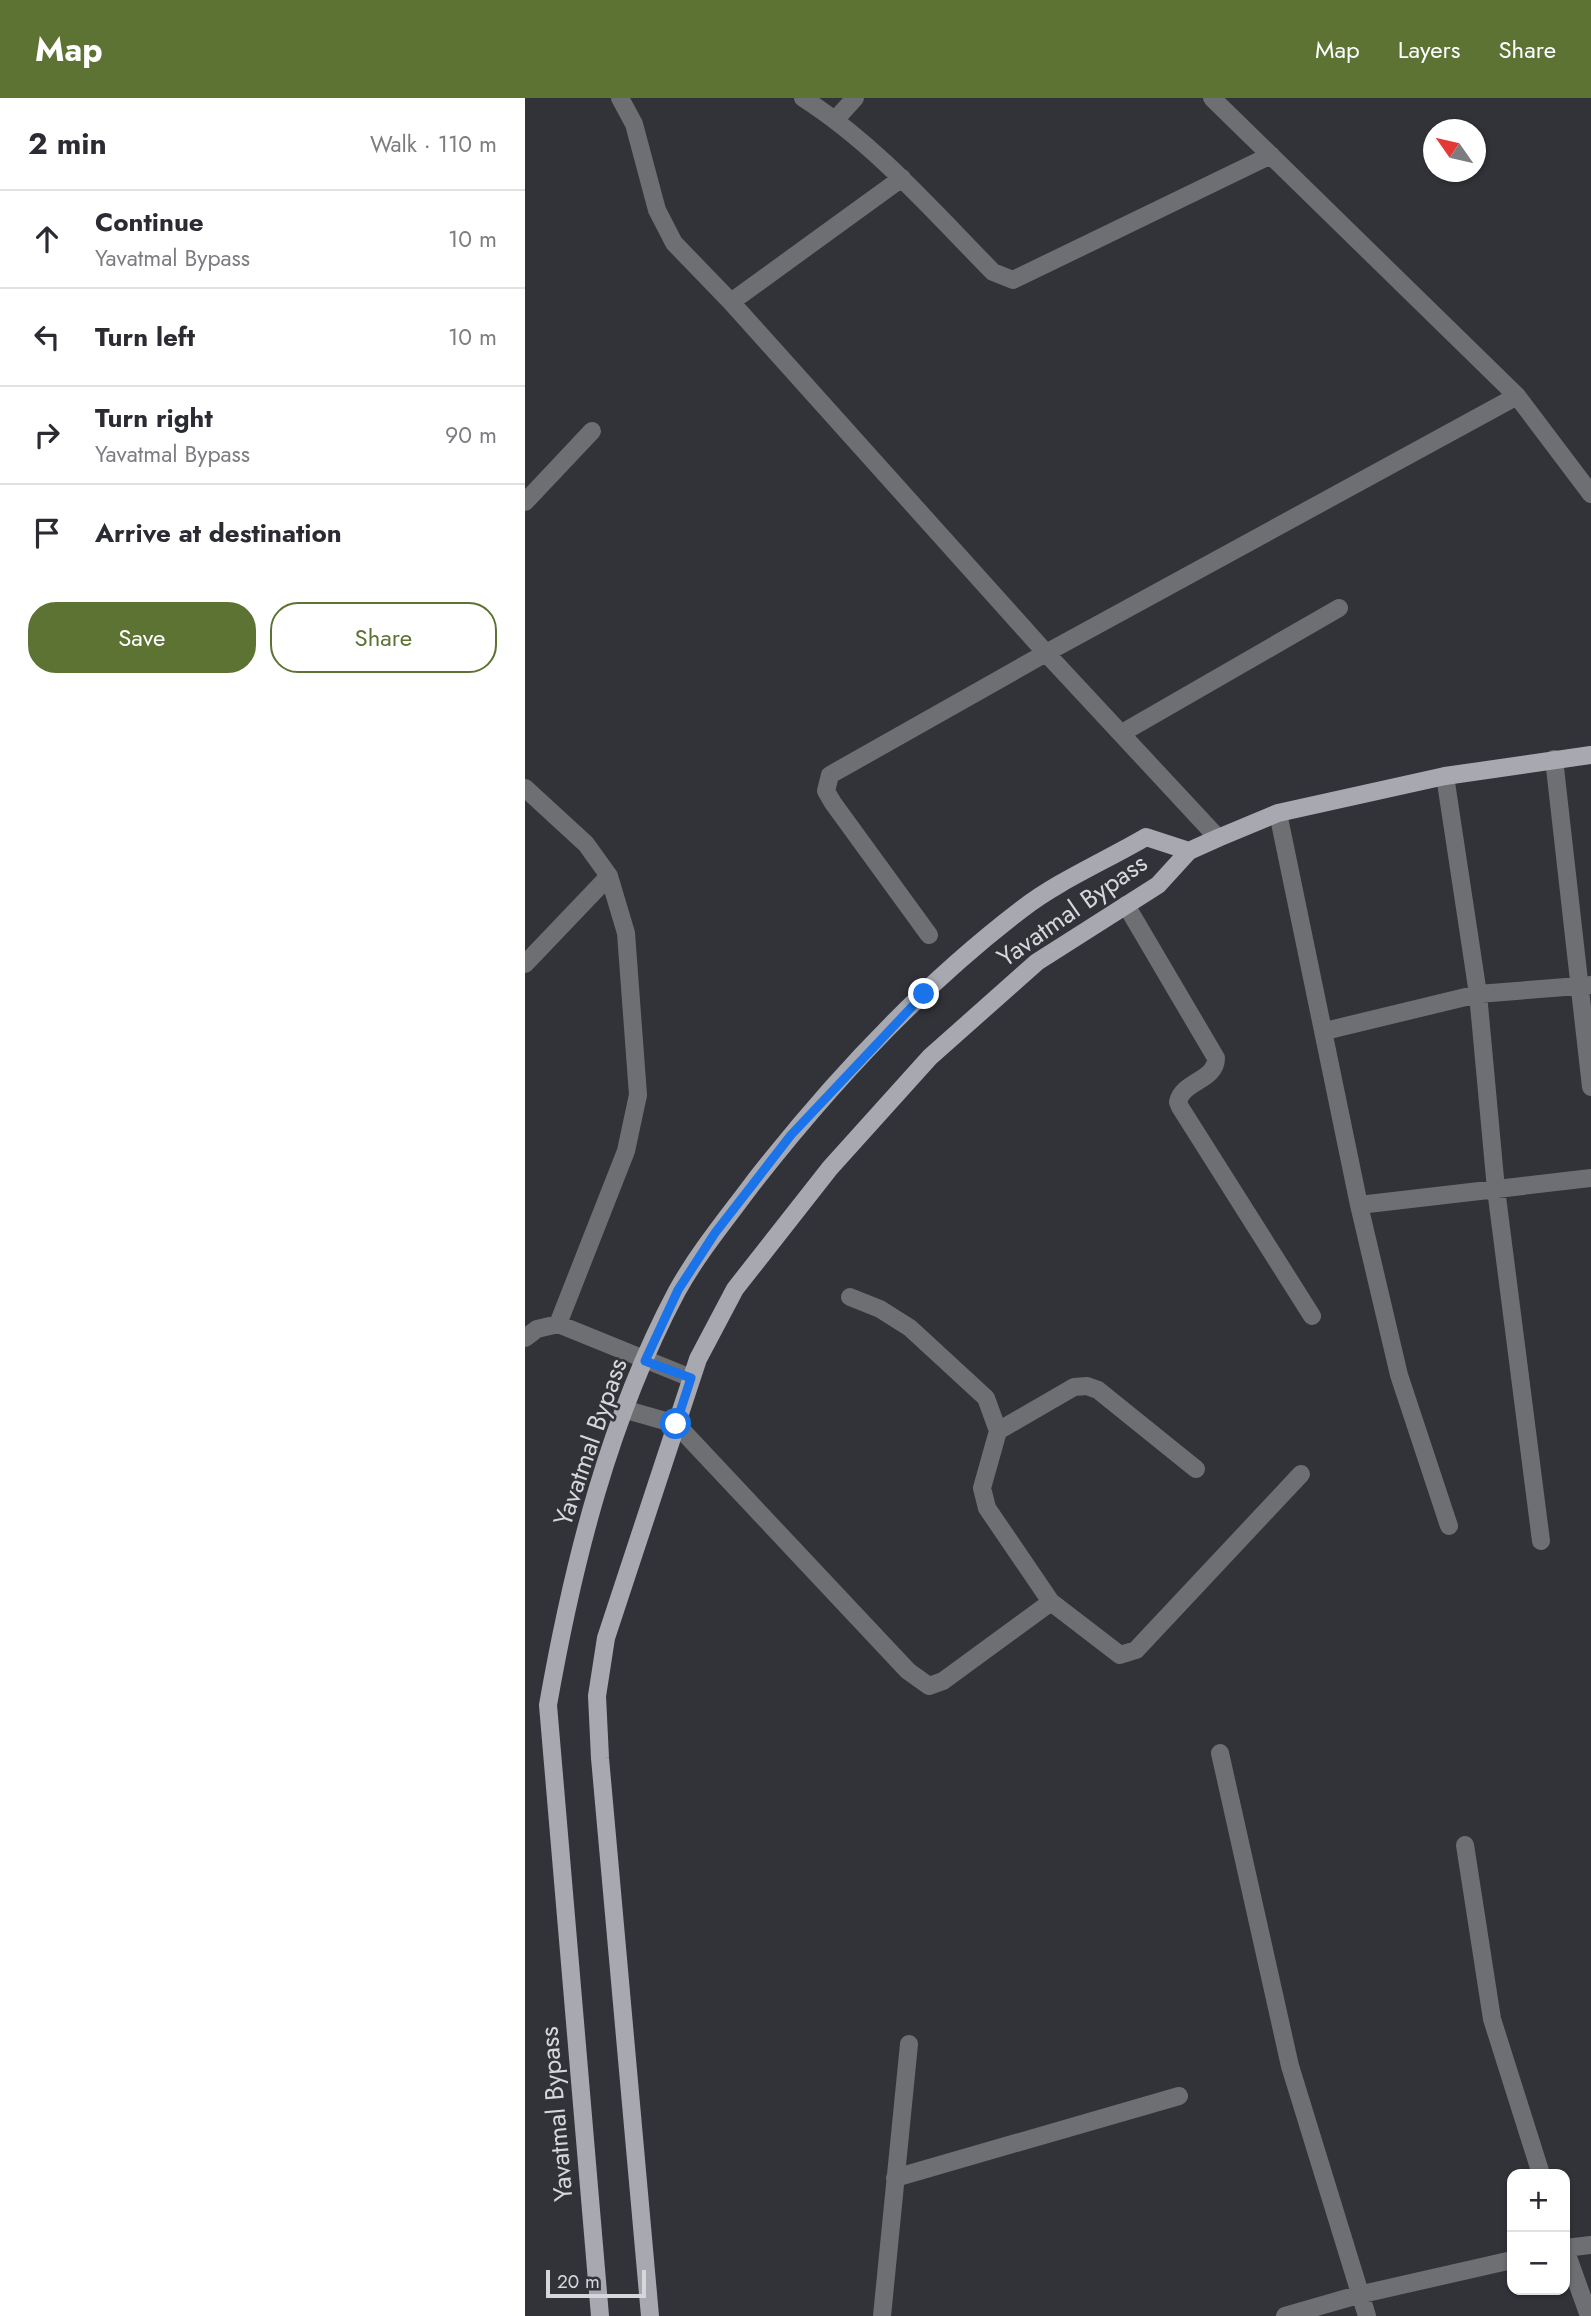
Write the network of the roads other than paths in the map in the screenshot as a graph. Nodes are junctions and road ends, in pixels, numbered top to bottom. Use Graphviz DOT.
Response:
graph roads {
  1 [pos="620,98"];
  2 [pos="803,98"];
  3 [pos="855,98"];
  4 [pos="1218,100"];
  5 [pos="836,119"];
  6 [pos="1271,155"];
  7 [pos="902,178"];
  8 [pos="731,302"];
  9 [pos="1517,396"];
  10 [pos="592,430"];
  11 [pos="1591,494"];
  12 [pos="525,502"];
  13 [pos="1339,608"];
  14 [pos="1046,653"];
  15 [pos="1122,733"];
  16 [pos="1591,755"];
  17 [pos="1554,760"];
  18 [pos="1445,776"];
  19 [pos="525,788"];
  20 [pos="1278,813"];
  21 [pos="1218,838"];
  22 [pos="1189,851"];
  23 [pos="609,877"];
  24 [pos="1126,905"];
  25 [pos="929,935"];
  26 [pos="525,964"];
  27 [pos="1585,985"];
  28 [pos="1478,994"];
  29 [pos="1325,1031"];
  30 [pos="1591,1087"];
  31 [pos="1591,1178"];
  32 [pos="1496,1189"];
  33 [pos="1359,1205"];
  34 [pos="850,1297"];
  35 [pos="1312,1315"];
  36 [pos="558,1324"];
  37 [pos="529,1329"];
  38 [pos="645,1361"];
  39 [pos="691,1378"];
  40 [pos="623,1409"];
  41 [pos="676,1424"];
  42 [pos="998,1431"];
  43 [pos="1196,1469"];
  44 [pos="1300,1474"];
  45 [pos="1449,1526"];
  46 [pos="1541,1541"];
  47 [pos="1051,1602"];
  48 [pos="1220,1753"];
  49 [pos="1465,1846"];
  50 [pos="909,2045"];
  51 [pos="1179,2096"];
  52 [pos="1539,2169"];
  53 [pos="895,2178"];
  54 [pos="1591,2245"];
  55 [pos="1570,2248"];
  56 [pos="1507,2261"];
  57 [pos="1570,2263"];
  58 [pos="1358,2295"];
  59 [pos="600,2316"];
  60 [pos="650,2316"];
  61 [pos="882,2316"];
  62 [pos="1285,2316"];
  63 [pos="1367,2316"];
  64 [pos="1589,2316"];
  1 -- 8 [label="street"];
  2 -- 5 [label="street"];
  3 -- 5 [label="street"];
  4 -- 6 [label="street"];
  5 -- 7 [label="street"];
  6 -- 7 [label="street"];
  6 -- 9 [label="street"];
  7 -- 8 [label="street"];
  8 -- 14 [label="street"];
  9 -- 11 [label="street"];
  9 -- 14 [label="street"];
  10 -- 12 [label="street"];
  13 -- 15 [label="street"];
  14 -- 15 [label="street"];
  14 -- 25 [label="street"];
  15 -- 21 [label="street"];
  16 -- 17 [label="main road, Yavatmal Bypass"];
  17 -- 18 [label="main road, Yavatmal Bypass"];
  17 -- 27 [label="street"];
  18 -- 20 [label="main road, Yavatmal Bypass"];
  18 -- 28 [label="street"];
  19 -- 23 [label="street"];
  20 -- 21 [label="main road, Yavatmal Bypass"];
  20 -- 29 [label="street"];
  21 -- 22 [label="main road, Yavatmal Bypass"];
  22 -- 24 [label="main road, Yavatmal Bypass"];
  22 -- 38 [label="main road, Yavatmal Bypass"];
  23 -- 26 [label="street"];
  23 -- 36 [label="street"];
  24 -- 35 [label="street"];
  24 -- 39 [label="main road, Yavatmal Bypass"];
  27 -- 28 [label="street"];
  27 -- 30 [label="street"];
  28 -- 29 [label="street"];
  28 -- 32 [label="street"];
  29 -- 33 [label="street"];
  31 -- 32 [label="street"];
  32 -- 33 [label="street"];
  32 -- 46 [label="street"];
  33 -- 45 [label="street"];
  34 -- 42 [label="street"];
  36 -- 37 [label="street"];
  36 -- 38 [label="street"];
  38 -- 39 [label="street"];
  38 -- 40 [label="main road, Yavatmal Bypass"];
  39 -- 41 [label="main road, Yavatmal Bypass"];
  40 -- 41 [label="street"];
  40 -- 59 [label="main road, Yavatmal Bypass"];
  41 -- 47 [label="street"];
  41 -- 60 [label="main road, Yavatmal Bypass"];
  42 -- 43 [label="street"];
  42 -- 47 [label="street"];
  44 -- 47 [label="street"];
  48 -- 58 [label="street"];
  49 -- 52 [label="street"];
  50 -- 53 [label="street"];
  51 -- 53 [label="street"];
  53 -- 61 [label="street"];
  54 -- 55 [label="street"];
  56 -- 58 [label="street"];
  57 -- 64 [label="street"];
  58 -- 62 [label="street"];
  58 -- 63 [label="street"];
}
